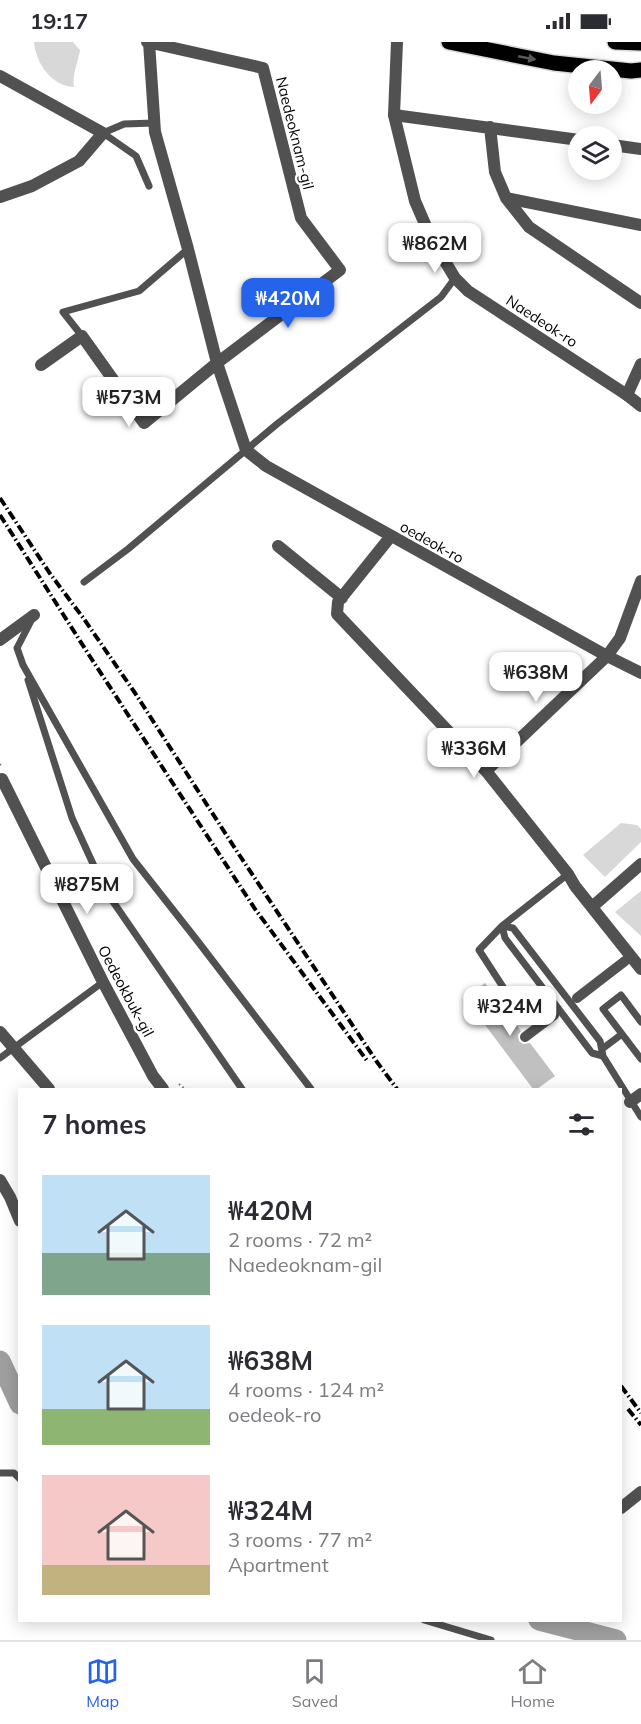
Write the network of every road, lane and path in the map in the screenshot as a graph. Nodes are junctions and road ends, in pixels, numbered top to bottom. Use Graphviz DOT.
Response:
graph roads {
  1 [pos="148,42"];
  2 [pos="397,42"];
  3 [pos="449,42"];
  4 [pos="615,42"];
  5 [pos="641,43"];
  6 [pos="641,70"];
  7 [pos="0,76"];
  8 [pos="394,114"];
  9 [pos="154,123"];
  10 [pos="490,127"];
  11 [pos="103,133"];
  12 [pos="568,138"];
  13 [pos="622,146"];
  14 [pos="641,149"];
  15 [pos="149,186"];
  16 [pos="0,197"];
  17 [pos="506,198"];
  18 [pos="641,225"];
  19 [pos="188,249"];
  20 [pos="455,278"];
  21 [pos="641,303"];
  22 [pos="82,336"];
  23 [pos="217,363"];
  24 [pos="641,364"];
  25 [pos="41,365"];
  26 [pos="627,395"];
  27 [pos="641,406"];
  28 [pos="246,450"];
  29 [pos="391,536"];
  30 [pos="278,546"];
  31 [pos="641,581"];
  32 [pos="84,582"];
  33 [pos="342,598"];
  34 [pos="34,615"];
  35 [pos="0,640"];
  36 [pos="607,656"];
  37 [pos="23,665"];
  38 [pos="641,673"];
  39 [pos="486,771"];
  40 [pos="0,781"];
  41 [pos="641,864"];
  42 [pos="568,874"];
  43 [pos="592,907"];
  44 [pos="502,926"];
  45 [pos="625,961"];
  46 [pos="641,969"];
  47 [pos="103,982"];
  48 [pos="503,987"];
  49 [pos="577,998"];
  50 [pos="554,1015"];
  51 [pos="641,1022"];
  52 [pos="0,1032"];
  53 [pos="622,1034"];
  54 [pos="525,1037"];
  55 [pos="13,1048"];
  56 [pos="602,1052"];
  57 [pos="0,1058"];
  58 [pos="641,1059"];
  59 [pos="179,1083"];
  60 [pos="48,1088"];
  61 [pos="162,1088"];
  62 [pos="184,1088"];
  63 [pos="241,1088"];
  64 [pos="310,1088"];
  65 [pos="641,1094"];
  66 [pos="630,1102"];
  67 [pos="641,1117"];
  68 [pos="0,1180"];
  69 [pos="18,1216"];
  70 [pos="0,1473"];
  71 [pos="18,1477"];
  72 [pos="641,1492"];
  73 [pos="622,1507"];
  74 [pos="431,1622"];
  75 [pos="491,1640"];
  1 -- 9 [label="street, Naedeoknam-gil"];
  1 -- 23 [label="street, Naedeoknam-gil"];
  2 -- 8 [label="street, Naedeok-ro"];
  3 -- 6 [label="main road, one-way"];
  4 -- 5 [label="main road"];
  7 -- 11 [label="street"];
  8 -- 10 [label="street"];
  8 -- 20 [label="street, Naedeok-ro"];
  9 -- 11 [label="lane"];
  9 -- 19 [label="street, Naedeoknam-gil"];
  10 -- 12 [label="street"];
  10 -- 17 [label="street"];
  11 -- 15 [label="lane"];
  11 -- 16 [label="street"];
  13 -- 14 [label="street"];
  17 -- 18 [label="street"];
  17 -- 21 [label="street"];
  19 -- 22 [label="lane"];
  19 -- 23 [label="street, Naedeoknam-gil"];
  20 -- 26 [label="street, Naedeok-ro"];
  20 -- 28 [label="lane"];
  22 -- 23 [label="street"];
  22 -- 25 [label="street"];
  23 -- 28 [label="street, Naedeoknam-gil"];
  24 -- 26 [label="street"];
  26 -- 27 [label="street, Naedeok-ro"];
  28 -- 29 [label="street, oedeok-ro"];
  28 -- 32 [label="lane"];
  29 -- 33 [label="street"];
  29 -- 36 [label="street, oedeok-ro"];
  30 -- 33 [label="street"];
  31 -- 36 [label="street"];
  33 -- 39 [label="street"];
  34 -- 35 [label="street"];
  34 -- 37 [label="lane"];
  36 -- 38 [label="street, oedeok-ro"];
  36 -- 39 [label="street"];
  37 -- 63 [label="lane"];
  37 -- 64 [label="lane"];
  39 -- 42 [label="street"];
  40 -- 47 [label="street, Oedeokbuk-gil"];
  41 -- 43 [label="street"];
  42 -- 43 [label="street"];
  42 -- 44 [label="lane"];
  43 -- 46 [label="street"];
  44 -- 48 [label="lane"];
  44 -- 56 [label="lane"];
  44 -- 56 [label="lane"];
  45 -- 49 [label="street"];
  47 -- 55 [label="lane"];
  47 -- 61 [label="street, Oedeokbuk-gil"];
  50 -- 54 [label="street"];
  51 -- 53 [label="lane"];
  52 -- 55 [label="street"];
  53 -- 56 [label="lane"];
  53 -- 58 [label="lane"];
  55 -- 57 [label="lane"];
  55 -- 60 [label="street"];
  56 -- 66 [label="lane"];
  59 -- 62 [label="path"];
  65 -- 66 [label="street"];
  66 -- 67 [label="lane"];
  68 -- 69 [label="street"];
  70 -- 71 [label="lane"];
  72 -- 73 [label="street"];
  74 -- 75 [label="lane"];
}
